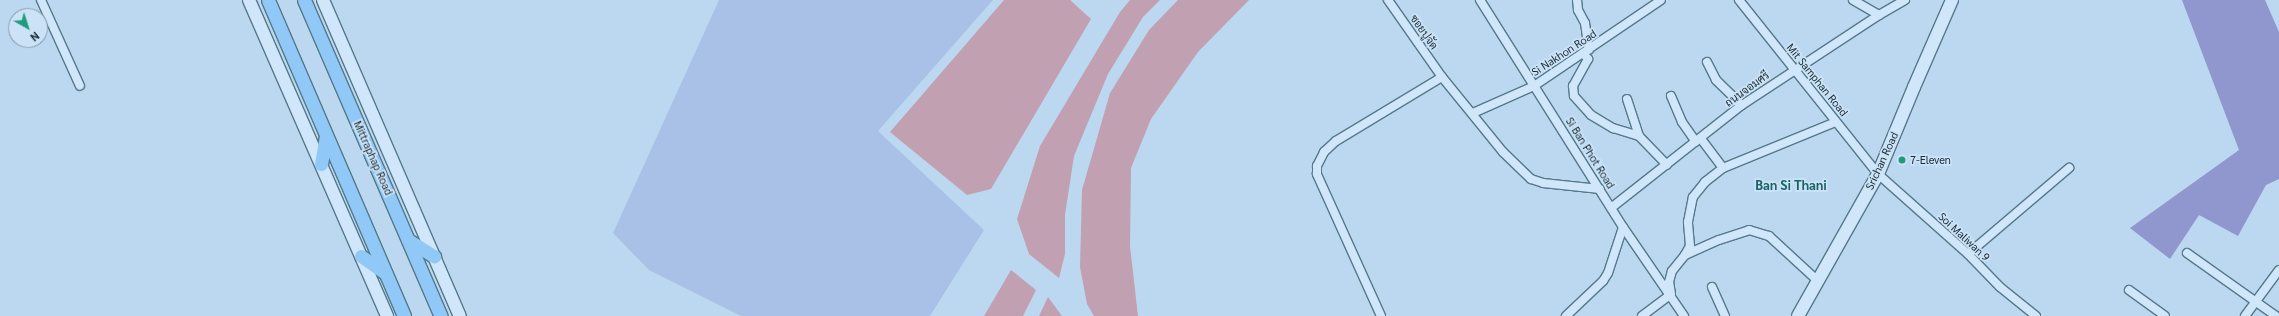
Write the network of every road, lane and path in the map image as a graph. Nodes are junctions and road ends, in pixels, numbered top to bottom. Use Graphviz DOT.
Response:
graph roads {
  1 [pos="42,0"];
  2 [pos="249,0"];
  3 [pos="268,0"];
  4 [pos="323,0"];
  5 [pos="1388,0"];
  6 [pos="1480,0"];
  7 [pos="1577,0"];
  8 [pos="1661,0"];
  9 [pos="1853,0"];
  10 [pos="1905,0"];
  11 [pos="1952,0"];
  12 [pos="1740,1"];
  13 [pos="305,2"];
  14 [pos="1890,4"];
  15 [pos="1879,15"];
  16 [pos="1586,52"];
  17 [pos="1707,62"];
  18 [pos="1794,70"];
  19 [pos="1442,77"];
  20 [pos="80,86"];
  21 [pos="1534,86"];
  22 [pos="1671,96"];
  23 [pos="1627,99"];
  24 [pos="1742,105"];
  25 [pos="1473,113"];
  26 [pos="1836,122"];
  27 [pos="1639,136"];
  28 [pos="326,137"];
  29 [pos="1698,141"];
  30 [pos="321,164"];
  31 [pos="1667,165"];
  32 [pos="1723,168"];
  33 [pos="2069,168"];
  34 [pos="1878,174"];
  35 [pos="1600,189"];
  36 [pos="1611,208"];
  37 [pos="1623,227"];
  38 [pos="408,240"];
  39 [pos="1968,254"];
  40 [pos="2187,254"];
  41 [pos="1685,255"];
  42 [pos="361,256"];
  43 [pos="434,256"];
  44 [pos="2279,270"];
  45 [pos="385,273"];
  46 [pos="1818,281"];
  47 [pos="1712,287"];
  48 [pos="2129,290"];
  49 [pos="1670,294"];
  50 [pos="2256,301"];
  51 [pos="387,316"];
  52 [pos="404,316"];
  53 [pos="442,316"];
  54 [pos="460,316"];
  55 [pos="1381,316"];
  56 [pos="1566,316"];
  57 [pos="1642,316"];
  58 [pos="1684,316"];
  59 [pos="1725,316"];
  60 [pos="1798,316"];
  61 [pos="2036,316"];
  62 [pos="2164,316"];
  63 [pos="2245,316"];
  64 [pos="2276,316"];
  1 -- 20 [label="street"];
  2 -- 30 [label="main road"];
  3 -- 28 [label="main road"];
  4 -- 43 [label="main road, Mittraphap Road"];
  5 -- 19 [label="street, ซอยปูจัด"];
  6 -- 21 [label="street, Si Ban Phot Road"];
  7 -- 16 [label="street"];
  8 -- 16 [label="street, Si Nakhon Road"];
  9 -- 15 [label="street"];
  10 -- 14 [label="street, ถนนจอมศรี"];
  11 -- 34 [label="main road, Srichan Road"];
  12 -- 18 [label="street, Mit Samphan Road"];
  13 -- 38 [label="main road, Mittraphap Road"];
  14 -- 15 [label="street, ถนนจอมศรี"];
  15 -- 18 [label="street, ถนนจอมศรี"];
  16 -- 21 [label="street, Si Nakhon Road"];
  16 -- 27 [label="street"];
  17 -- 24 [label="street"];
  18 -- 24 [label="street, ถนนจอมศรี"];
  18 -- 26 [label="street, Mit Samphan Road"];
  19 -- 25 [label="street, ซอยปูจัด"];
  19 -- 55 [label="street"];
  21 -- 25 [label="street, Si Nakhon Road"];
  21 -- 35 [label="street, Si Ban Phot Road"];
  22 -- 29 [label="street"];
  23 -- 27 [label="street"];
  24 -- 29 [label="street, ถนนจอมศรี"];
  25 -- 35 [label="street, ซอยปูจัด"];
  26 -- 32 [label="street"];
  26 -- 34 [label="street, Mit Samphan Road"];
  27 -- 31 [label="street"];
  28 -- 30 [label="main road"];
  28 -- 45 [label="main road"];
  29 -- 31 [label="street, ถนนจอมศรี"];
  29 -- 32 [label="street"];
  30 -- 42 [label="main road"];
  31 -- 36 [label="street, ถนนจอมศรี"];
  32 -- 41 [label="street"];
  33 -- 39 [label="street"];
  34 -- 39 [label="street, Soi Maliwan 9"];
  34 -- 46 [label="main road, Srichan Road"];
  35 -- 36 [label="street, Si Ban Phot Road"];
  36 -- 37 [label="street, Si Ban Phot Road"];
  37 -- 49 [label="street, Si Ban Phot Road"];
  37 -- 56 [label="street"];
  38 -- 43 [label="main road"];
  38 -- 53 [label="main road, Mittraphap Road"];
  39 -- 61 [label="street, Soi Maliwan 9"];
  40 -- 50 [label="street"];
  41 -- 46 [label="street"];
  41 -- 49 [label="street"];
  42 -- 45 [label="main road"];
  42 -- 51 [label="main road"];
  43 -- 54 [label="main road, Mittraphap Road"];
  44 -- 50 [label="street"];
  45 -- 52 [label="main road"];
  46 -- 60 [label="main road, Srichan Road"];
  47 -- 59 [label="street"];
  48 -- 62 [label="street"];
  49 -- 57 [label="street"];
  49 -- 58 [label="street, Si Ban Phot Road"];
  50 -- 63 [label="street"];
  50 -- 64 [label="street"];
}
